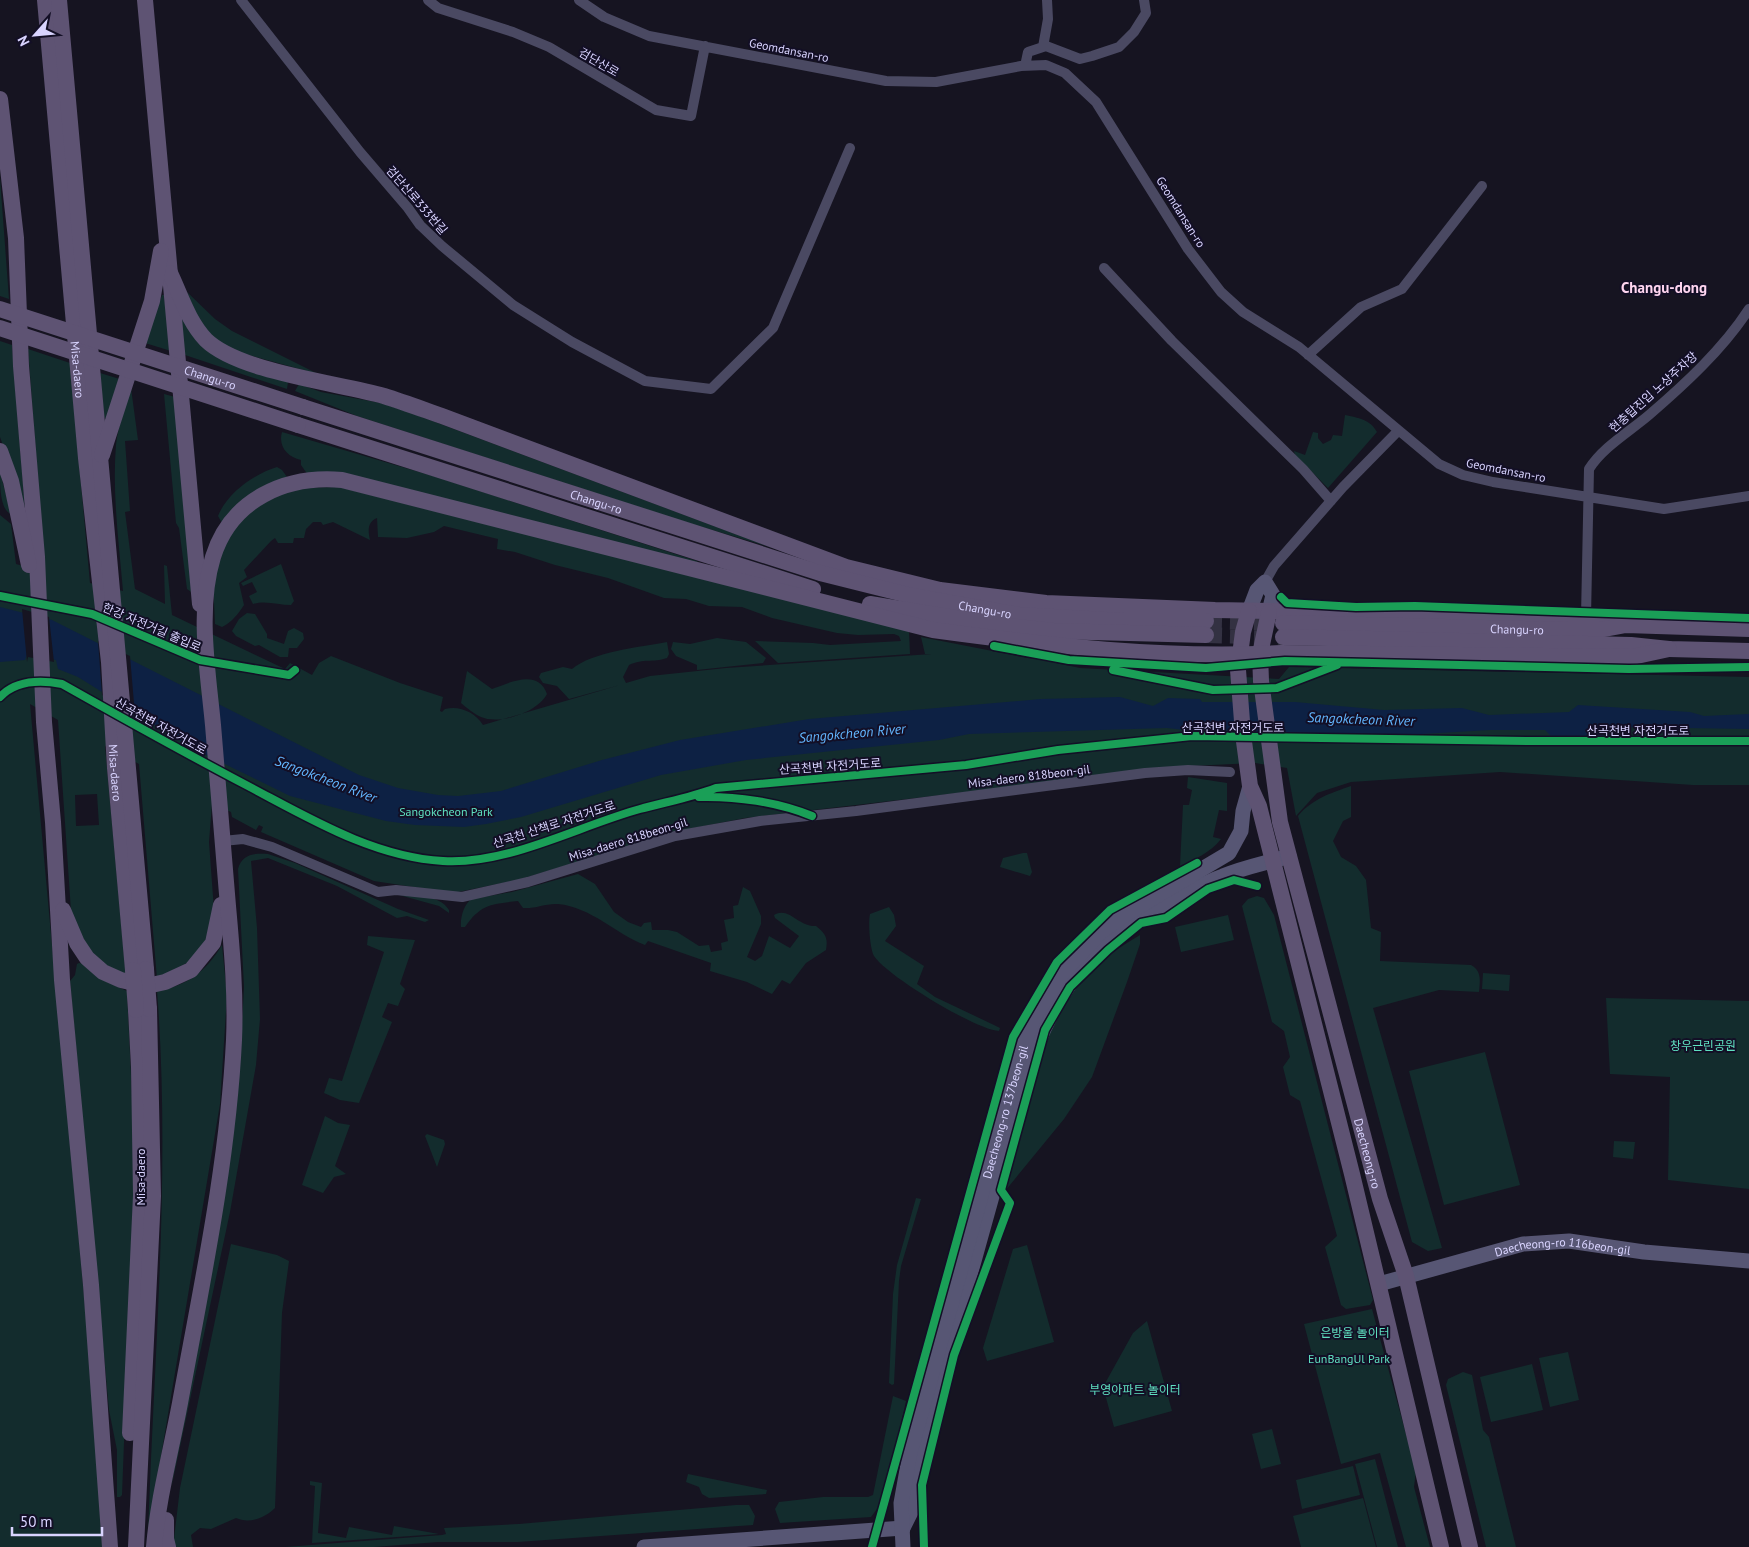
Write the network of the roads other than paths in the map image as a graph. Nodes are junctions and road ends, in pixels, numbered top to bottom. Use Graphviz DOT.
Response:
graph roads {
  1 [pos="45,0"];
  2 [pos="59,0"];
  3 [pos="145,0"];
  4 [pos="241,0"];
  5 [pos="428,0"];
  6 [pos="579,0"];
  7 [pos="1047,0"];
  8 [pos="1144,0"];
  9 [pos="705,46"];
  10 [pos="1043,47"];
  11 [pos="1025,66"];
  12 [pos="0,99"];
  13 [pos="850,148"];
  14 [pos="1482,186"];
  15 [pos="166,216"];
  16 [pos="1104,268"];
  17 [pos="170,273"];
  18 [pos="0,309"];
  19 [pos="1749,309"];
  20 [pos="0,328"];
  21 [pos="1308,355"];
  22 [pos="1398,431"];
  23 [pos="0,451"];
  24 [pos="100,459"];
  25 [pos="1749,496"];
  26 [pos="1589,497"];
  27 [pos="1331,501"];
  28 [pos="32,558"];
  29 [pos="104,577"];
  30 [pos="1265,582"];
  31 [pos="1249,611"];
  32 [pos="1269,612"];
  33 [pos="1586,617"];
  34 [pos="205,623"];
  35 [pos="1626,625"];
  36 [pos="1749,629"];
  37 [pos="1669,649"];
  38 [pos="1749,650"];
  39 [pos="1260,654"];
  40 [pos="1239,655"];
  41 [pos="1230,772"];
  42 [pos="1250,786"];
  43 [pos="223,841"];
  44 [pos="1289,856"];
  45 [pos="1272,861"];
  46 [pos="225,873"];
  47 [pos="57,893"];
  48 [pos="143,1009"];
  49 [pos="1749,1261"];
  50 [pos="1406,1276"];
  51 [pos="1379,1284"];
  52 [pos="166,1478"];
  53 [pos="903,1528"];
  54 [pos="110,1547"];
  55 [pos="125,1547"];
  56 [pos="136,1547"];
  57 [pos="154,1547"];
  58 [pos="168,1547"];
  59 [pos="644,1547"];
  60 [pos="902,1547"];
  61 [pos="1441,1547"];
  62 [pos="1470,1547"];
  1 -- 29 [label="main road, Misa-daero"];
  2 -- 24 [label="main road, Misa-daero"];
  3 -- 15 [label="main road"];
  4 -- 13 [label="street, 검단산로333번길"];
  5 -- 9 [label="street, 검단산로"];
  6 -- 9 [label="street, Geomdansan-ro"];
  7 -- 10 [label="street"];
  8 -- 10 [label="street"];
  9 -- 11 [label="street, Geomdansan-ro"];
  10 -- 11 [label="street"];
  11 -- 21 [label="street, Geomdansan-ro"];
  12 -- 28 [label="main road"];
  14 -- 21 [label="street"];
  15 -- 17 [label="main road"];
  15 -- 24 [label="main road"];
  16 -- 27 [label="street"];
  17 -- 31 [label="main road"];
  17 -- 34 [label="main road"];
  18 -- 20 [label="main road, Changu-ro, bridge"];
  19 -- 26 [label="street, 현충탑진입 노상주차장"];
  21 -- 22 [label="street, Geomdansan-ro"];
  22 -- 26 [label="street, Geomdansan-ro"];
  22 -- 27 [label="street"];
  23 -- 28 [label="main road"];
  24 -- 29 [label="main road, Misa-daero"];
  25 -- 26 [label="street, Geomdansan-ro"];
  26 -- 33 [label="street, 현충탑진입 노상주차장"];
  27 -- 30 [label="street"];
  28 -- 47 [label="main road"];
  29 -- 48 [label="main road, Misa-daero, bridge"];
  30 -- 31 [label="main road"];
  30 -- 32 [label="main road"];
  31 -- 32 [label="main road"];
  31 -- 40 [label="main road, Daecheong-ro"];
  32 -- 33 [label="main road"];
  32 -- 39 [label="main road, Daecheong-ro"];
  33 -- 35 [label="main road"];
  34 -- 40 [label="main road"];
  34 -- 43 [label="main road"];
  35 -- 36 [label="main road, Changu-ro"];
  35 -- 37 [label="main road, Changu-ro"];
  37 -- 38 [label="main road, Changu-ro"];
  37 -- 39 [label="main road"];
  39 -- 40 [label="main road"];
  39 -- 44 [label="main road, Daecheong-ro"];
  40 -- 42 [label="main road, Daecheong-ro"];
  41 -- 43 [label="street, Misa-daero 818beon-gil"];
  42 -- 45 [label="main road, Daecheong-ro"];
  42 -- 53 [label="main road, Daecheong-ro 137beon-gil"];
  43 -- 46 [label="main road"];
  44 -- 45 [label="main road, Daecheong-ro 137beon-gil"];
  44 -- 50 [label="main road, Daecheong-ro"];
  45 -- 51 [label="main road, Daecheong-ro"];
  45 -- 53 [label="main road, Daecheong-ro 137beon-gil"];
  46 -- 47 [label="main road"];
  46 -- 52 [label="main road"];
  47 -- 54 [label="main road"];
  48 -- 55 [label="main road, Misa-daero"];
  48 -- 56 [label="main road, Misa-daero"];
  49 -- 50 [label="main road, Daecheong-ro 116beon-gil"];
  50 -- 51 [label="main road, Daecheong-ro 116beon-gil"];
  50 -- 62 [label="main road, Daecheong-ro"];
  51 -- 61 [label="main road, Daecheong-ro"];
  52 -- 57 [label="main road"];
  52 -- 58 [label="main road"];
  53 -- 59 [label="main road"];
  53 -- 60 [label="main road, Daecheong-ro 137beon-gil"];
}
